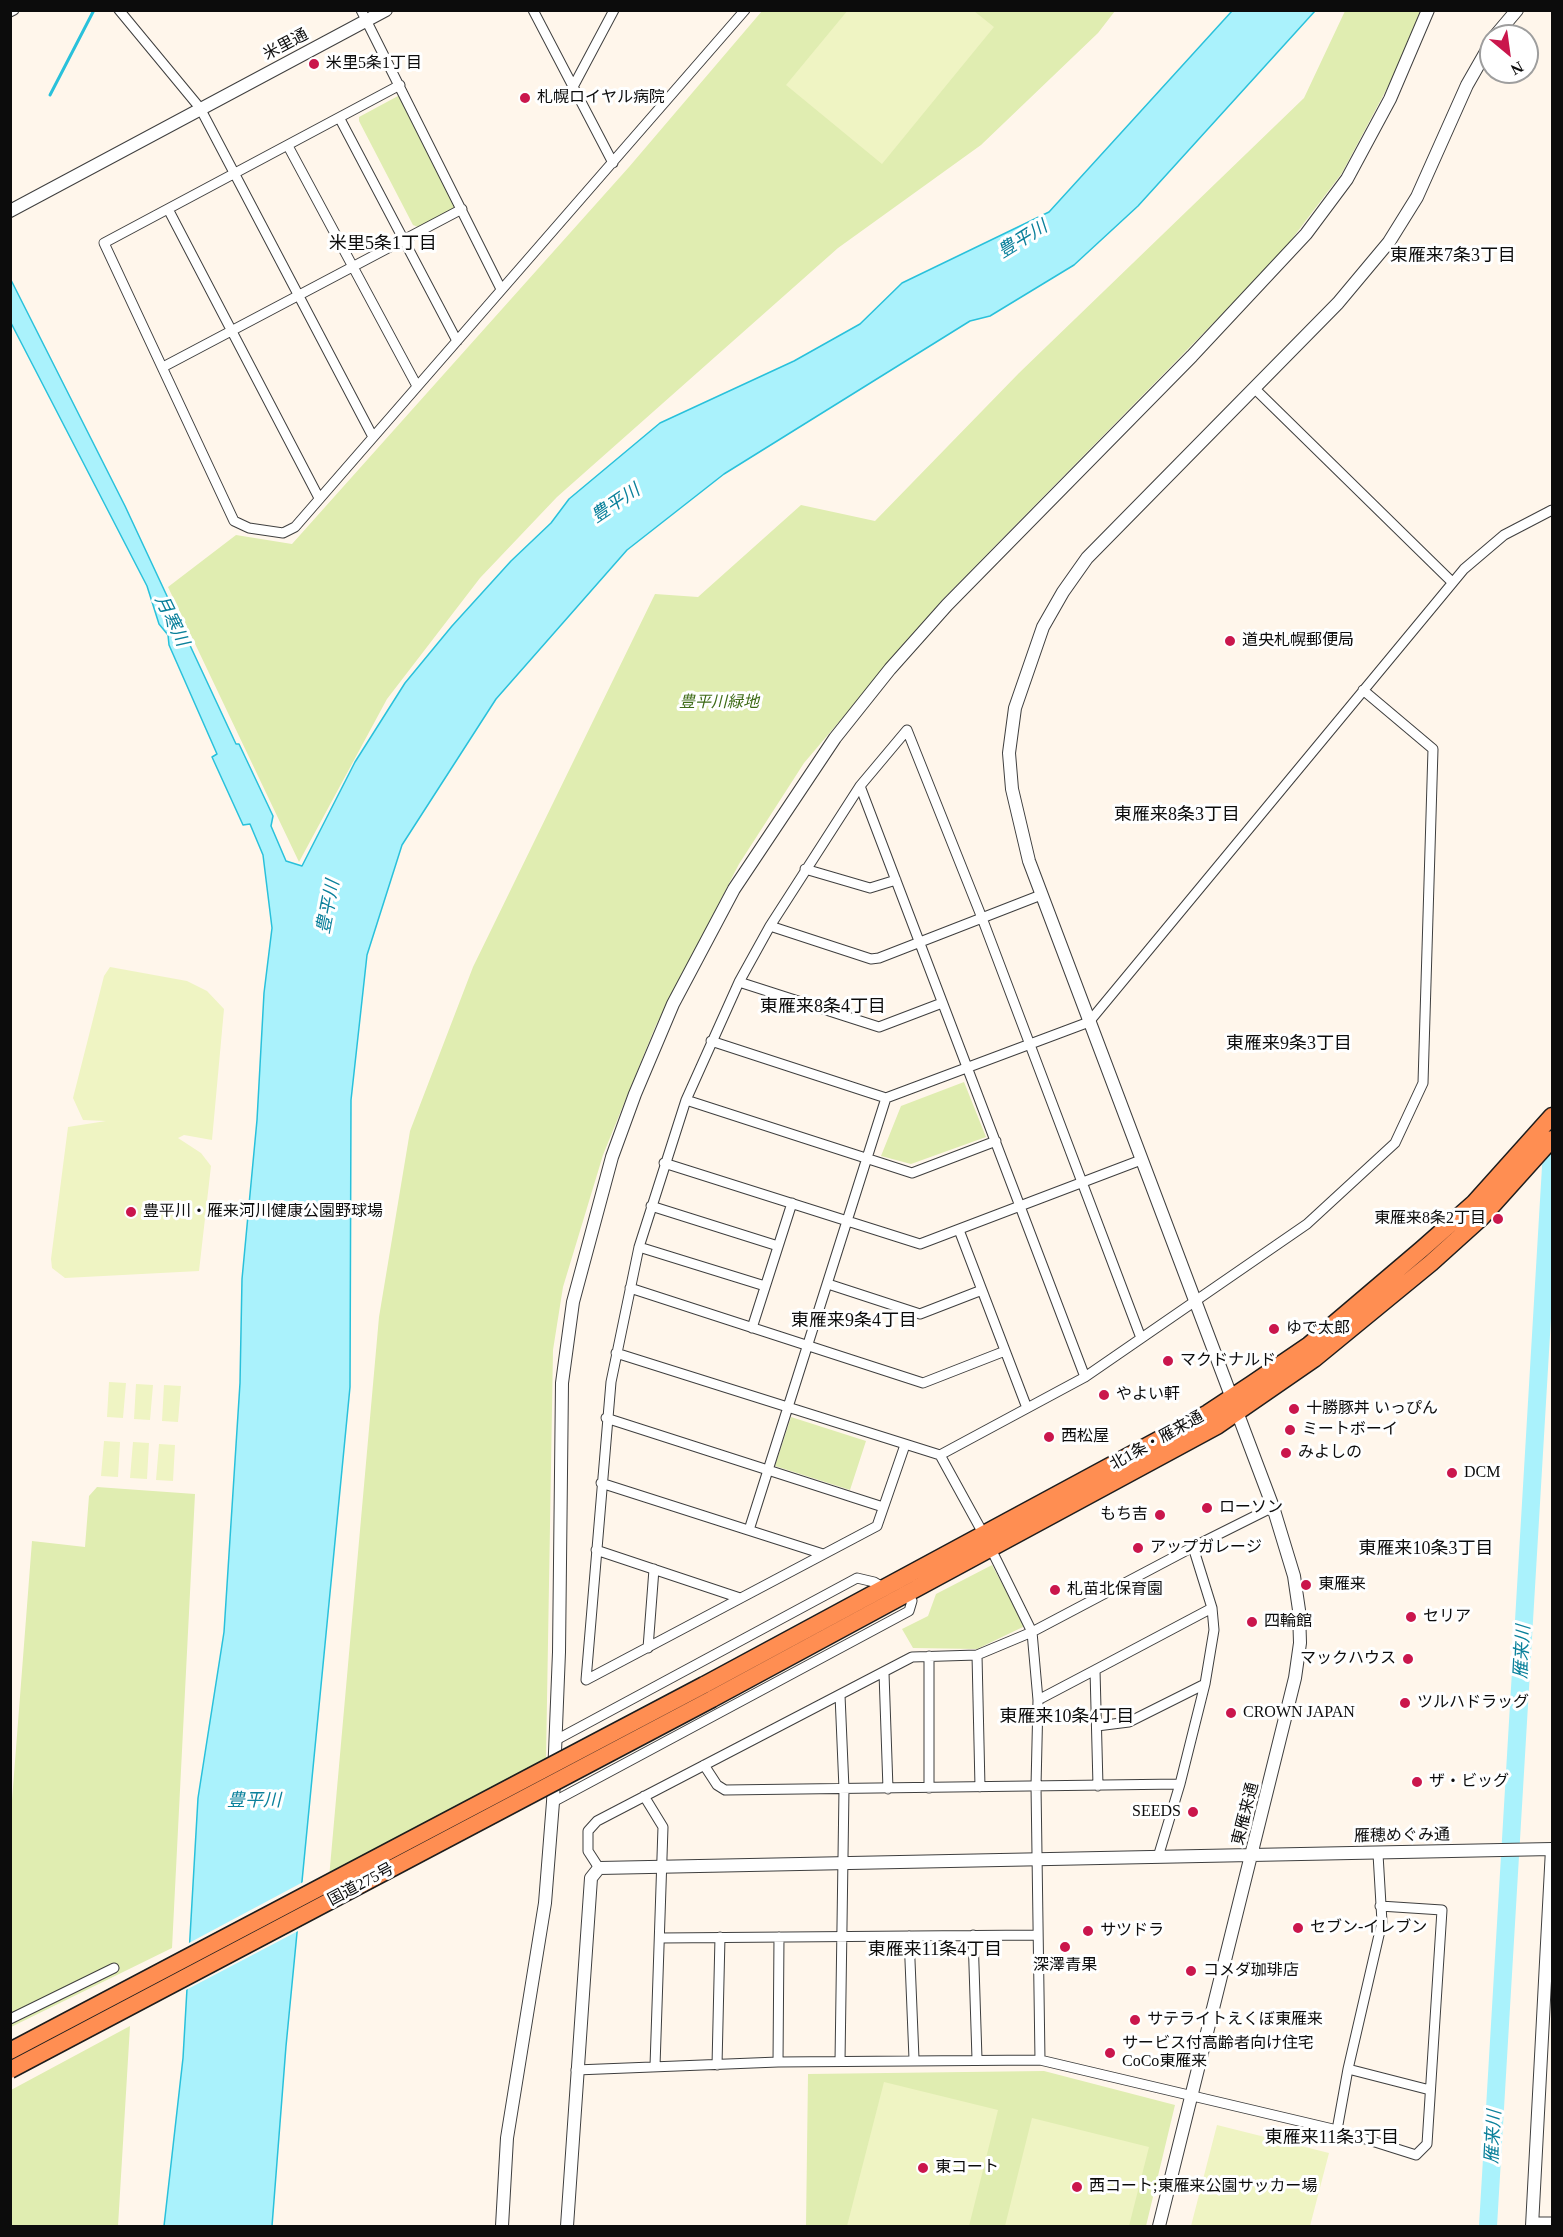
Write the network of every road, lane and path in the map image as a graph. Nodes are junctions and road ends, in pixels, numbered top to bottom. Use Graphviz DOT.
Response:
graph roads {
  1 [pos="119,10"];
  2 [pos="386,10"];
  3 [pos="533,10"];
  4 [pos="614,10"];
  5 [pos="745,10"];
  6 [pos="1428,10"];
  7 [pos="1517,10"];
  8 [pos="364,16"];
  9 [pos="1505,24"];
  10 [pos="1479,64"];
  11 [pos="400,85"];
  12 [pos="573,87"];
  13 [pos="201,108"];
  14 [pos="340,119"];
  15 [pos="288,146"];
  16 [pos="613,163"];
  17 [pos="236,175"];
  18 [pos="168,209"];
  19 [pos="462,210"];
  20 [pos="10,211"];
  21 [pos="405,240"];
  22 [pos="354,267"];
  23 [pos="501,289"];
  24 [pos="299,295"];
  25 [pos="232,331"];
  26 [pos="457,341"];
  27 [pos="163,367"];
  28 [pos="417,386"];
  29 [pos="1254,388"];
  30 [pos="374,437"];
  31 [pos="320,498"];
  32 [pos="1552,510"];
  33 [pos="1452,582"];
  34 [pos="1363,690"];
  35 [pos="860,786"];
  36 [pos="805,869"];
  37 [pos="896,880"];
  38 [pos="1041,895"];
  39 [pos="982,918"];
  40 [pos="770,926"];
  41 [pos="920,942"];
  42 [pos="739,982"];
  43 [pos="942,1003"];
  44 [pos="1089,1022"];
  45 [pos="711,1041"];
  46 [pos="1029,1044"];
  47 [pos="967,1067"];
  48 [pos="886,1098"];
  49 [pos="686,1100"];
  50 [pos="1548,1133"];
  51 [pos="996,1141"];
  52 [pos="868,1159"];
  53 [pos="1141,1160"];
  54 [pos="664,1163"];
  55 [pos="1083,1183"];
  56 [pos="792,1203"];
  57 [pos="651,1206"];
  58 [pos="1020,1207"];
  59 [pos="848,1221"];
  60 [pos="959,1230"];
  61 [pos="778,1246"];
  62 [pos="639,1247"];
  63 [pos="828,1284"];
  64 [pos="765,1286"];
  65 [pos="630,1288"];
  66 [pos="982,1290"];
  67 [pos="1195,1302"];
  68 [pos="752,1328"];
  69 [pos="1141,1338"];
  70 [pos="809,1345"];
  71 [pos="1005,1351"];
  72 [pos="616,1353"];
  73 [pos="1085,1377"];
  74 [pos="1235,1404"];
  75 [pos="789,1407"];
  76 [pos="1027,1408"];
  77 [pos="606,1418"];
  78 [pos="905,1445"];
  79 [pos="940,1455"];
  80 [pos="769,1470"];
  81 [pos="600,1483"];
  82 [pos="884,1507"];
  83 [pos="1273,1507"];
  84 [pos="749,1530"];
  85 [pos="987,1542"];
  86 [pos="1192,1547"];
  87 [pos="596,1550"];
  88 [pos="824,1554"];
  89 [pos="654,1569"];
  90 [pos="886,1589"];
  91 [pos="905,1595"];
  92 [pos="740,1598"];
  93 [pos="1212,1608"];
  94 [pos="1032,1632"];
  95 [pos="648,1648"];
  96 [pos="977,1655"];
  97 [pos="929,1656"];
  98 [pos="1095,1670"];
  99 [pos="884,1672"];
  100 [pos="1205,1684"];
  101 [pos="708,1692"];
  102 [pos="840,1695"];
  103 [pos="1038,1700"];
  104 [pos="1097,1726"];
  105 [pos="556,1740"];
  106 [pos="704,1765"];
  107 [pos="1180,1785"];
  108 [pos="1036,1786"];
  109 [pos="1098,1786"];
  110 [pos="980,1787"];
  111 [pos="929,1788"];
  112 [pos="844,1789"];
  113 [pos="888,1789"];
  114 [pos="644,1796"];
  115 [pos="553,1802"];
  116 [pos="1552,1849"];
  117 [pos="1378,1854"];
  118 [pos="1253,1856"];
  119 [pos="1158,1857"];
  120 [pos="1038,1859"];
  121 [pos="843,1863"];
  122 [pos="663,1865"];
  123 [pos="598,1868"];
  124 [pos="1380,1906"];
  125 [pos="973,1935"];
  126 [pos="1037,1935"];
  127 [pos="843,1936"];
  128 [pos="909,1936"];
  129 [pos="720,1937"];
  130 [pos="779,1937"];
  131 [pos="661,1938"];
  132 [pos="114,1968"];
  133 [pos="10,2019"];
  134 [pos="1547,2040"];
  135 [pos="10,2051"];
  136 [pos="914,2059"];
  137 [pos="977,2060"];
  138 [pos="1040,2060"];
  139 [pos="840,2061"];
  140 [pos="778,2062"];
  141 [pos="717,2065"];
  142 [pos="655,2066"];
  143 [pos="1348,2069"];
  144 [pos="10,2070"];
  145 [pos="576,2070"];
  146 [pos="1430,2090"];
  147 [pos="1191,2098"];
  148 [pos="1337,2130"];
  149 [pos="1552,2222"];
  150 [pos="1532,2224"];
  151 [pos="502,2226"];
  152 [pos="567,2226"];
  153 [pos="1158,2226"];
  1 -- 13 [label="street"];
  2 -- 8 [label="street, 米里通"];
  3 -- 12 [label="street"];
  4 -- 12 [label="street"];
  5 -- 16 [label="street"];
  6 -- 105 [label="street"];
  7 -- 9 [label="street"];
  8 -- 11 [label="street"];
  8 -- 13 [label="street, 米里通"];
  10 -- 29 [label="street, 東雁来通"];
  11 -- 14 [label="street"];
  11 -- 19 [label="street"];
  12 -- 16 [label="street"];
  13 -- 17 [label="street"];
  13 -- 20 [label="street, 米里通"];
  14 -- 15 [label="street"];
  14 -- 21 [label="street"];
  15 -- 17 [label="street"];
  15 -- 22 [label="street"];
  16 -- 23 [label="street"];
  17 -- 18 [label="street"];
  17 -- 24 [label="street"];
  18 -- 25 [label="street"];
  18 -- 27 [label="street"];
  19 -- 21 [label="street"];
  19 -- 23 [label="street"];
  21 -- 22 [label="street"];
  21 -- 26 [label="street"];
  22 -- 24 [label="street"];
  22 -- 28 [label="street"];
  23 -- 26 [label="street"];
  24 -- 25 [label="street"];
  24 -- 30 [label="street"];
  25 -- 27 [label="street"];
  25 -- 31 [label="street"];
  26 -- 28 [label="street"];
  27 -- 31 [label="street"];
  28 -- 30 [label="street"];
  29 -- 33 [label="street"];
  29 -- 38 [label="street, 東雁来通"];
  30 -- 31 [label="street"];
  32 -- 33 [label="street"];
  33 -- 34 [label="street"];
  34 -- 44 [label="street"];
  34 -- 67 [label="street"];
  35 -- 36 [label="street"];
  35 -- 37 [label="street"];
  35 -- 39 [label="street"];
  36 -- 37 [label="street"];
  36 -- 40 [label="street"];
  37 -- 41 [label="street"];
  38 -- 39 [label="street"];
  38 -- 44 [label="street, 東雁来通"];
  39 -- 41 [label="street"];
  39 -- 46 [label="street"];
  40 -- 41 [label="street"];
  40 -- 42 [label="street"];
  41 -- 43 [label="street"];
  42 -- 43 [label="street"];
  42 -- 45 [label="street"];
  43 -- 47 [label="street"];
  44 -- 46 [label="street"];
  44 -- 53 [label="street, 東雁来通"];
  45 -- 48 [label="street"];
  45 -- 49 [label="street"];
  46 -- 47 [label="street"];
  46 -- 55 [label="street"];
  47 -- 48 [label="street"];
  47 -- 51 [label="street"];
  48 -- 52 [label="street"];
  49 -- 52 [label="street"];
  49 -- 54 [label="street"];
  50 -- 74 [label="highway, 北1条・雁来通"];
  50 -- 74 [label="highway, 北1条・雁来通"];
  51 -- 52 [label="street"];
  51 -- 58 [label="street"];
  52 -- 59 [label="street"];
  53 -- 55 [label="street"];
  53 -- 67 [label="street, 東雁来通"];
  54 -- 56 [label="street"];
  54 -- 57 [label="street"];
  55 -- 58 [label="street"];
  55 -- 69 [label="street"];
  56 -- 59 [label="street"];
  56 -- 61 [label="street"];
  57 -- 61 [label="street"];
  57 -- 62 [label="street"];
  58 -- 60 [label="street"];
  58 -- 73 [label="street"];
  59 -- 60 [label="street"];
  59 -- 63 [label="street"];
  60 -- 66 [label="street"];
  61 -- 64 [label="street"];
  62 -- 64 [label="street"];
  62 -- 65 [label="street"];
  63 -- 66 [label="street"];
  63 -- 70 [label="street"];
  64 -- 68 [label="street"];
  65 -- 68 [label="street"];
  65 -- 72 [label="street"];
  66 -- 71 [label="street"];
  67 -- 69 [label="street"];
  67 -- 74 [label="street, 東雁来通"];
  68 -- 70 [label="street"];
  69 -- 73 [label="street"];
  70 -- 71 [label="street"];
  70 -- 75 [label="street"];
  71 -- 76 [label="street"];
  72 -- 75 [label="street"];
  72 -- 77 [label="street"];
  73 -- 76 [label="street"];
  74 -- 83 [label="street, 東雁来通"];
  74 -- 85 [label="highway, 北1条・雁来通"];
  75 -- 78 [label="street"];
  75 -- 80 [label="street"];
  76 -- 79 [label="street"];
  77 -- 80 [label="street"];
  77 -- 81 [label="street"];
  78 -- 79 [label="street"];
  78 -- 82 [label="street"];
  79 -- 85 [label="street"];
  80 -- 82 [label="street"];
  80 -- 84 [label="street"];
  81 -- 84 [label="street"];
  81 -- 87 [label="street"];
  82 -- 88 [label="street"];
  83 -- 86 [label="street"];
  83 -- 118 [label="street, 東雁来通"];
  84 -- 88 [label="street"];
  85 -- 90 [label="highway, 北1条・雁来通"];
  85 -- 91 [label="highway, 北1条・雁来通"];
  85 -- 94 [label="street"];
  86 -- 93 [label="street"];
  86 -- 94 [label="street"];
  87 -- 89 [label="street"];
  87 -- 95 [label="street"];
  88 -- 92 [label="street"];
  89 -- 92 [label="street"];
  89 -- 95 [label="street"];
  90 -- 91 [label="street"];
  90 -- 101 [label="highway, 北1条・雁来通"];
  90 -- 105 [label="street"];
  91 -- 101 [label="highway, 北1条・雁来通"];
  91 -- 115 [label="street"];
  92 -- 95 [label="street"];
  93 -- 98 [label="street"];
  93 -- 100 [label="street"];
  94 -- 96 [label="street"];
  94 -- 103 [label="street"];
  96 -- 97 [label="street"];
  96 -- 110 [label="street"];
  97 -- 99 [label="street"];
  97 -- 111 [label="street"];
  98 -- 103 [label="street"];
  98 -- 104 [label="street"];
  99 -- 102 [label="street"];
  99 -- 113 [label="street"];
  100 -- 104 [label="street"];
  100 -- 107 [label="street"];
  101 -- 135 [label="highway, 国道275号, bridge"];
  101 -- 144 [label="highway, 国道275号, bridge"];
  102 -- 106 [label="street"];
  102 -- 112 [label="street"];
  103 -- 108 [label="street"];
  104 -- 109 [label="street"];
  105 -- 115 [label="street"];
  106 -- 112 [label="street"];
  106 -- 114 [label="street"];
  107 -- 109 [label="street"];
  107 -- 119 [label="street"];
  108 -- 109 [label="street"];
  108 -- 110 [label="street"];
  108 -- 120 [label="street"];
  110 -- 111 [label="street"];
  111 -- 113 [label="street"];
  112 -- 113 [label="street"];
  112 -- 121 [label="street"];
  114 -- 122 [label="street"];
  114 -- 123 [label="street"];
  115 -- 151 [label="street"];
  116 -- 117 [label="street, 雁穂めぐみ通"];
  116 -- 134 [label="street"];
  117 -- 118 [label="street, 雁穂めぐみ通"];
  117 -- 124 [label="street"];
  118 -- 119 [label="street, 雁穂めぐみ通"];
  118 -- 147 [label="street, 東雁来通"];
  119 -- 120 [label="street, 雁穂めぐみ通"];
  120 -- 121 [label="street, 雁穂めぐみ通"];
  120 -- 126 [label="street"];
  121 -- 122 [label="street, 雁穂めぐみ通"];
  121 -- 127 [label="street"];
  122 -- 123 [label="street, 雁穂めぐみ通"];
  122 -- 131 [label="street"];
  123 -- 145 [label="street"];
  124 -- 143 [label="street"];
  124 -- 146 [label="street"];
  125 -- 126 [label="street"];
  125 -- 128 [label="street"];
  125 -- 137 [label="street"];
  126 -- 138 [label="street"];
  127 -- 128 [label="street"];
  127 -- 130 [label="street"];
  127 -- 139 [label="street"];
  128 -- 136 [label="street"];
  129 -- 130 [label="street"];
  129 -- 131 [label="street"];
  129 -- 141 [label="street"];
  130 -- 140 [label="street"];
  131 -- 142 [label="street"];
  132 -- 133 [label="street"];
  134 -- 150 [label="street"];
  136 -- 137 [label="street"];
  136 -- 139 [label="street"];
  137 -- 138 [label="street"];
  138 -- 147 [label="street"];
  139 -- 140 [label="street"];
  140 -- 141 [label="street"];
  141 -- 142 [label="street"];
  142 -- 145 [label="street"];
  143 -- 146 [label="street"];
  143 -- 148 [label="street"];
  145 -- 152 [label="street"];
  146 -- 148 [label="street"];
  147 -- 148 [label="street"];
  147 -- 153 [label="street, 東雁来通"];
  149 -- 150 [label="street"];
}
